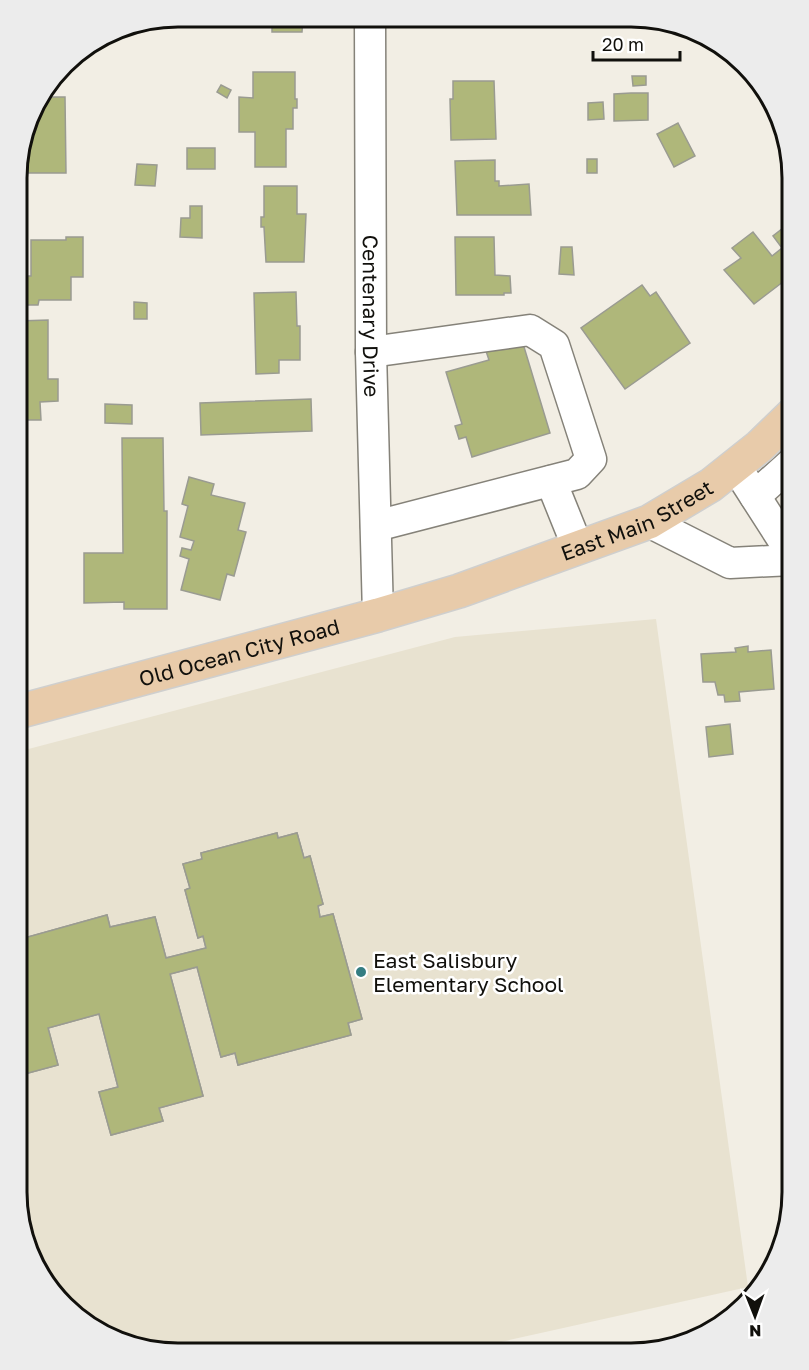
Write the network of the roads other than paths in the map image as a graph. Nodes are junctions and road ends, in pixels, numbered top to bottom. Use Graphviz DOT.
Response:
graph roads {
  1 [pos="370,27"];
  2 [pos="371,352"];
  3 [pos="782,424"];
  4 [pos="735,465"];
  5 [pos="782,472"];
  6 [pos="550,481"];
  7 [pos="755,496"];
  8 [pos="649,522"];
  9 [pos="376,526"];
  10 [pos="782,529"];
  11 [pos="578,548"];
  12 [pos="782,560"];
  13 [pos="459,591"];
  14 [pos="378,615"];
  15 [pos="27,709"];
  1 -- 2 [label="street, Centenary Drive"];
  2 -- 6 [label="street"];
  2 -- 9 [label="street, Centenary Drive"];
  3 -- 4 [label="main road, East Main Street"];
  4 -- 7 [label="street"];
  4 -- 8 [label="main road, East Main Street"];
  5 -- 7 [label="street"];
  6 -- 9 [label="street"];
  6 -- 11 [label="street"];
  7 -- 10 [label="street"];
  8 -- 11 [label="main road, East Main Street"];
  8 -- 12 [label="street"];
  9 -- 14 [label="street, Centenary Drive"];
  11 -- 13 [label="main road, East Main Street"];
  13 -- 14 [label="main road, Old Ocean City Road"];
  14 -- 15 [label="main road, Old Ocean City Road"];
}
